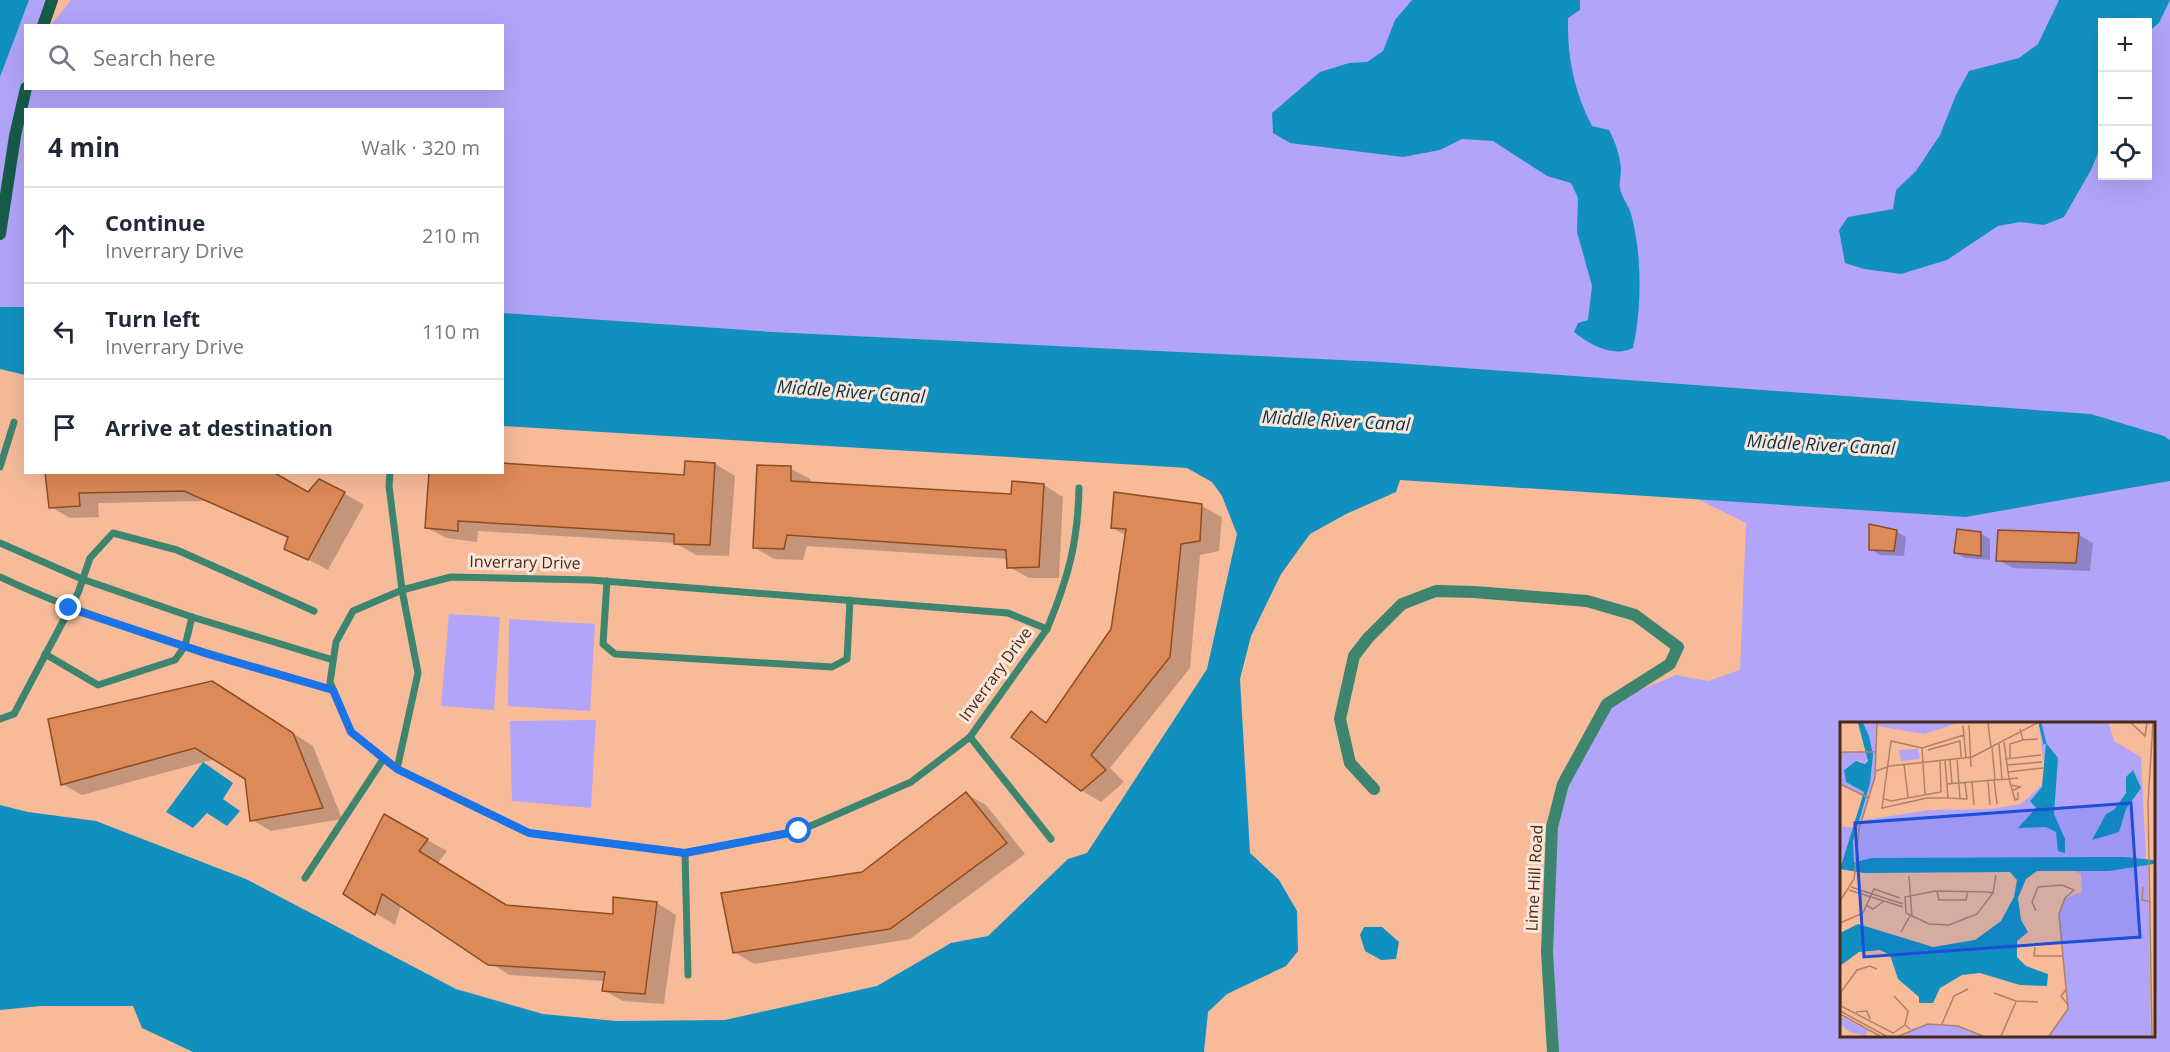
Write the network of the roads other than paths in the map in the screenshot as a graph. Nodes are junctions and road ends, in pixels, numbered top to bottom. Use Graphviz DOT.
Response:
graph roads {
  1 [pos="52,0"];
  2 [pos="44,24"];
  3 [pos="26,90"];
  4 [pos="0,234"];
  5 [pos="14,422"];
  6 [pos="0,467"];
  7 [pos="390,474"];
  8 [pos="1079,488"];
  9 [pos="0,543"];
  10 [pos="0,577"];
  11 [pos="82,579"];
  12 [pos="607,581"];
  13 [pos="402,590"];
  14 [pos="850,600"];
  15 [pos="69,608"];
  16 [pos="315,611"];
  17 [pos="192,617"];
  18 [pos="1047,629"];
  19 [pos="185,646"];
  20 [pos="45,654"];
  21 [pos="333,660"];
  22 [pos="333,690"];
  23 [pos="0,719"];
  24 [pos="970,736"];
  25 [pos="384,758"];
  26 [pos="397,769"];
  27 [pos="1374,789"];
  28 [pos="1051,839"];
  29 [pos="685,853"];
  30 [pos="305,878"];
  31 [pos="688,975"];
  32 [pos="1553,1052"];
  1 -- 2 [label="street"];
  3 -- 4 [label="street"];
  5 -- 6 [label="lane"];
  7 -- 13 [label="lane"];
  8 -- 18 [label="lane"];
  9 -- 11 [label="lane"];
  10 -- 15 [label="lane"];
  11 -- 15 [label="lane"];
  11 -- 16 [label="lane"];
  11 -- 17 [label="lane"];
  12 -- 13 [label="lane, Inverrary Drive"];
  12 -- 14 [label="lane, Inverrary Drive"];
  12 -- 14 [label="lane"];
  13 -- 21 [label="lane, Inverrary Drive"];
  13 -- 26 [label="lane"];
  14 -- 18 [label="lane, Inverrary Drive"];
  15 -- 19 [label="lane"];
  15 -- 20 [label="lane"];
  17 -- 19 [label="lane"];
  17 -- 21 [label="lane"];
  18 -- 24 [label="lane, Inverrary Drive"];
  19 -- 20 [label="lane"];
  19 -- 22 [label="lane"];
  20 -- 23 [label="lane"];
  21 -- 22 [label="lane, Inverrary Drive"];
  22 -- 25 [label="lane, Inverrary Drive"];
  24 -- 28 [label="lane"];
  24 -- 29 [label="lane, Inverrary Drive"];
  25 -- 26 [label="lane, Inverrary Drive"];
  25 -- 30 [label="lane"];
  26 -- 29 [label="lane, Inverrary Drive"];
  27 -- 32 [label="street, Lime Hill Road"];
  29 -- 31 [label="lane"];
}
